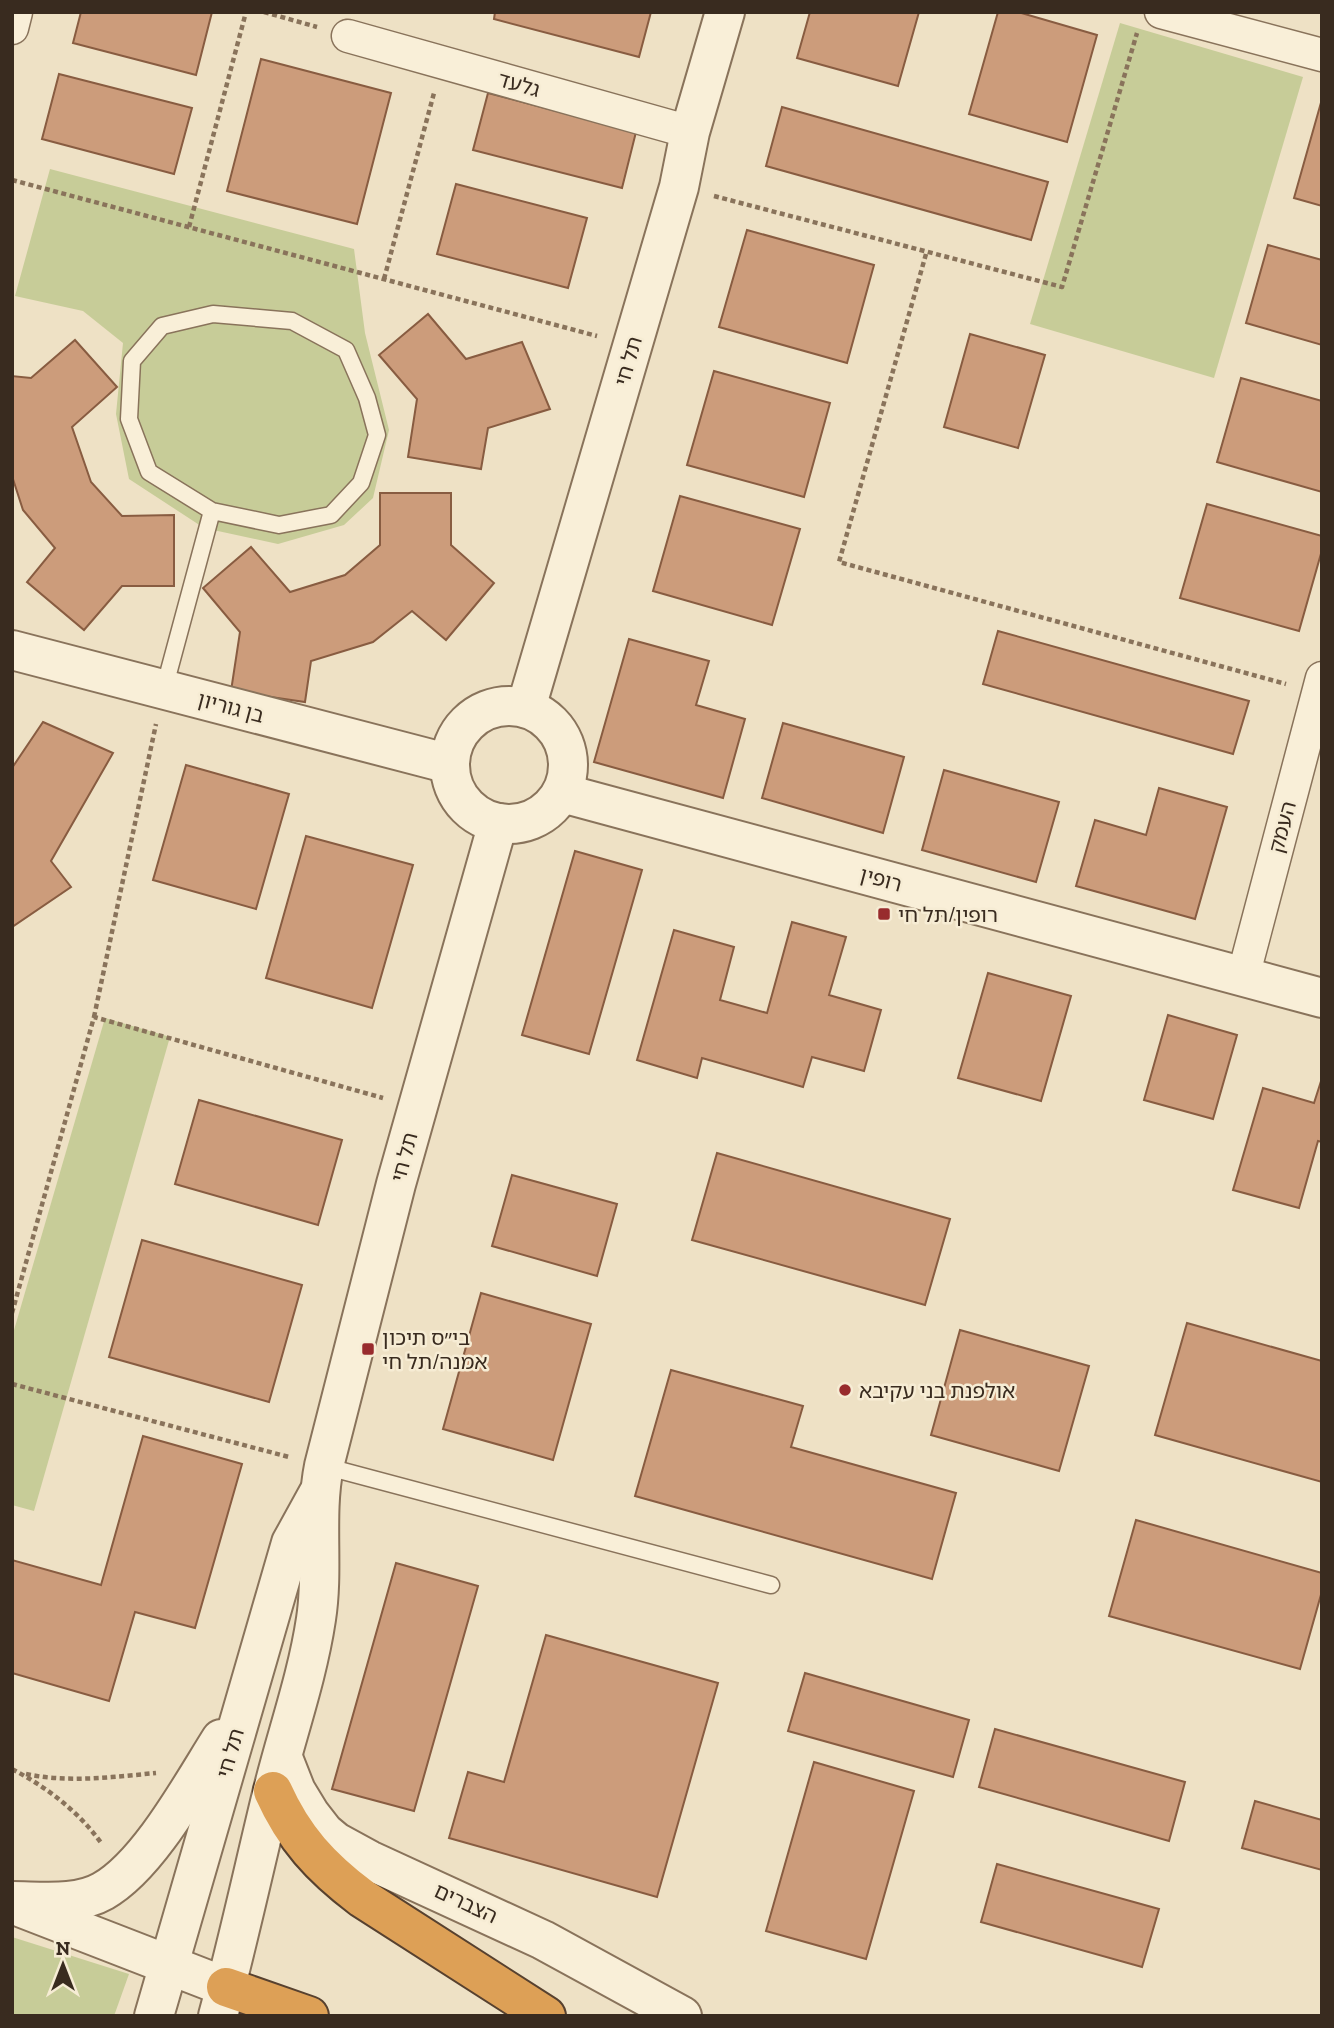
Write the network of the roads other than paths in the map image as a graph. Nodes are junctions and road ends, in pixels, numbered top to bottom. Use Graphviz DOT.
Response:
graph roads {
  1 [pos="16,12"];
  2 [pos="725,12"];
  3 [pos="1150,19"];
  4 [pos="12,28"];
  5 [pos="348,36"];
  6 [pos="1322,55"];
  7 [pos="690,132"];
  8 [pos="212,511"];
  9 [pos="12,650"];
  10 [pos="1320,685"];
  11 [pos="164,689"];
  12 [pos="526,708"];
  13 [pos="450,764"];
  14 [pos="562,793"];
  15 [pos="498,822"];
  16 [pos="1242,976"];
  17 [pos="1322,998"];
  18 [pos="321,1480"];
  19 [pos="771,1586"];
  20 [pos="243,1704"];
  21 [pos="278,1775"];
  22 [pos="12,1903"];
  23 [pos="169,1967"];
  24 [pos="222,2002"];
  25 [pos="154,2016"];
  26 [pos="309,2016"];
  27 [pos="546,2016"];
  28 [pos="682,2016"];
  1 -- 4 [label="street"];
  2 -- 7 [label="street, תל חי"];
  3 -- 6 [label="street"];
  5 -- 7 [label="street, גלעד"];
  7 -- 12 [label="street, תל חי"];
  8 -- 8 [label="lane"];
  8 -- 11 [label="lane"];
  9 -- 11 [label="street, בן גוריון"];
  10 -- 16 [label="street, העמק"];
  11 -- 13 [label="street, בן גוריון"];
  12 -- 13 [label="street"];
  12 -- 14 [label="street"];
  13 -- 15 [label="street"];
  14 -- 15 [label="street"];
  14 -- 16 [label="street, רופין"];
  15 -- 18 [label="street, תל חי"];
  16 -- 17 [label="street, רופין"];
  18 -- 19 [label="lane"];
  18 -- 20 [label="street, תל חי"];
  18 -- 21 [label="street, תל חי"];
  20 -- 22 [label="street"];
  20 -- 23 [label="street, תל חי"];
  21 -- 24 [label="street, תל חי"];
  21 -- 27 [label="highway"];
  21 -- 28 [label="street, הצברים"];
  22 -- 23 [label="street"];
  23 -- 24 [label="street"];
  23 -- 25 [label="street, תל חי"];
  24 -- 26 [label="highway"];
}
